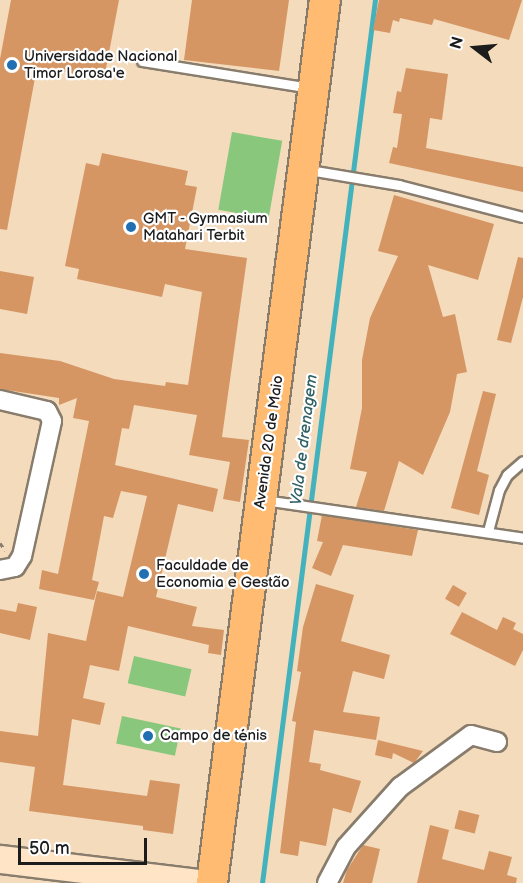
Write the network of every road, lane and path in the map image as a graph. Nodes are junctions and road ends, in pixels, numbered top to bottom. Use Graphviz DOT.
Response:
graph roads {
  1 [pos="325,0"];
  2 [pos="142,61"];
  3 [pos="315,89"];
  4 [pos="306,170"];
  5 [pos="523,217"];
  6 [pos="0,400"];
  7 [pos="523,461"];
  8 [pos="261,500"];
  9 [pos="488,531"];
  10 [pos="523,538"];
  11 [pos="0,570"];
  12 [pos="497,742"];
  13 [pos="0,859"];
  14 [pos="197,883"];
  15 [pos="212,883"];
  16 [pos="327,883"];
  1 -- 3 [label="main road, Avenida 20 de Maio"];
  2 -- 3 [label="lane"];
  3 -- 4 [label="main road, Avenida 20 de Maio"];
  4 -- 5 [label="lane"];
  4 -- 8 [label="main road, Avenida 20 de Maio"];
  6 -- 11 [label="street"];
  7 -- 9 [label="lane"];
  8 -- 9 [label="lane"];
  8 -- 15 [label="main road, Avenida 20 de Maio"];
  9 -- 10 [label="lane"];
  12 -- 16 [label="street"];
  13 -- 14 [label="street"];
}
